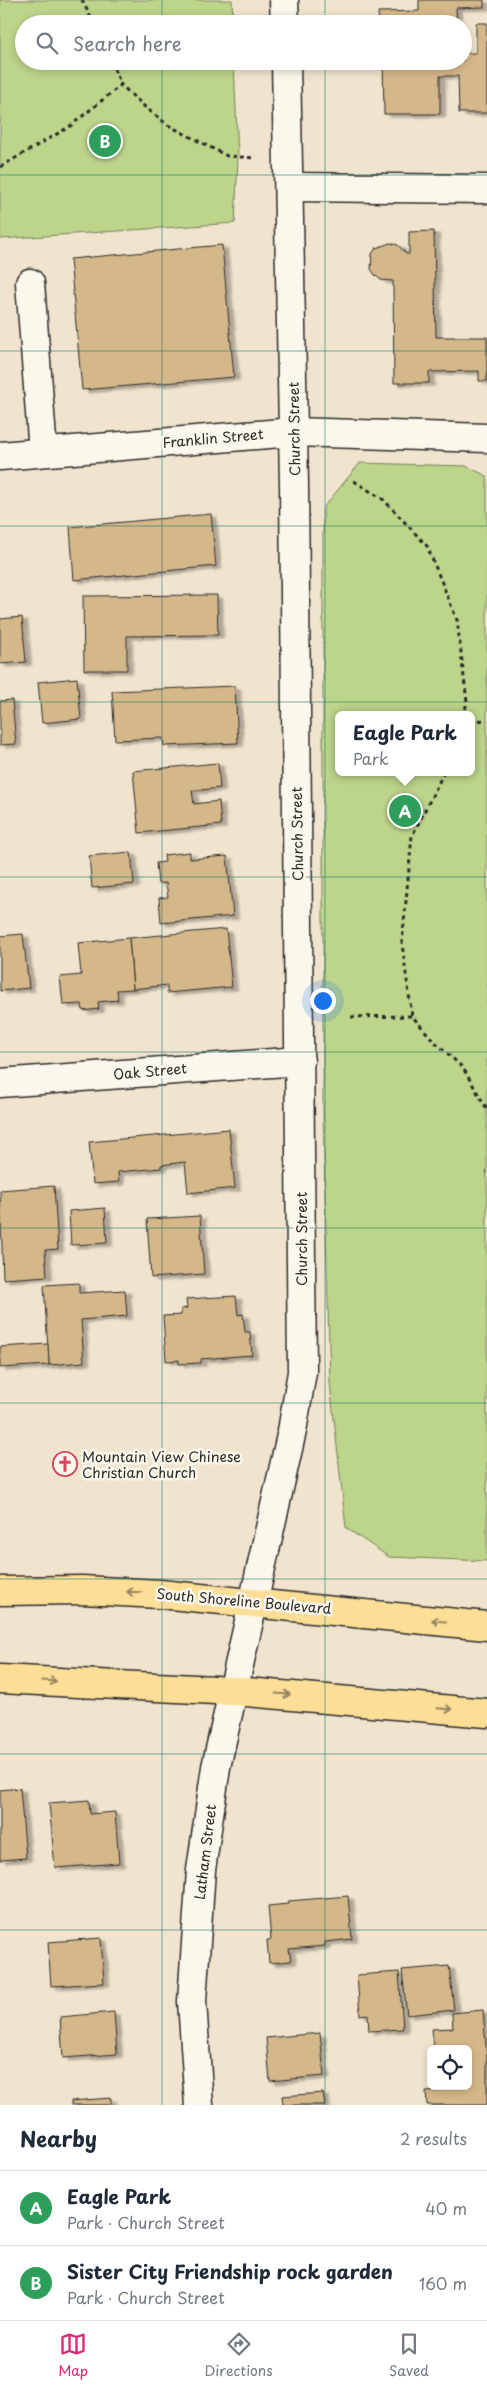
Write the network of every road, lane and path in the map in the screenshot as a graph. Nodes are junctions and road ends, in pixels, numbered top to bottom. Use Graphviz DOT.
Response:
graph roads {
  1 [pos="82,0"];
  2 [pos="284,0"];
  3 [pos="90,15"];
  4 [pos="285,15"];
  5 [pos="115,70"];
  6 [pos="286,70"];
  7 [pos="121,85"];
  8 [pos="288,160"];
  9 [pos="0,167"];
  10 [pos="289,187"];
  11 [pos="487,189"];
  12 [pos="30,283"];
  13 [pos="293,432"];
  14 [pos="487,438"];
  15 [pos="44,452"];
  16 [pos="0,456"];
  17 [pos="354,481"];
  18 [pos="465,711"];
  19 [pos="442,776"];
  20 [pos="412,1016"];
  21 [pos="351,1017"];
  22 [pos="300,1061"];
  23 [pos="0,1083"];
  24 [pos="487,1109"];
  25 [pos="0,1590"];
  26 [pos="253,1602"];
  27 [pos="487,1626"];
  28 [pos="0,1679"];
  29 [pos="234,1691"];
  30 [pos="487,1713"];
  31 [pos="199,2105"];
  1 -- 3 [label="path"];
  2 -- 4 [label="street"];
  5 -- 7 [label="path"];
  6 -- 8 [label="street, Church Street"];
  7 -- 8 [label="path"];
  7 -- 9 [label="path"];
  8 -- 10 [label="street, Church Street"];
  10 -- 11 [label="street"];
  10 -- 13 [label="street, Church Street"];
  12 -- 15 [label="street"];
  13 -- 14 [label="street, Franklin Street"];
  13 -- 15 [label="street, Franklin Street"];
  13 -- 22 [label="street, Church Street"];
  15 -- 16 [label="street, Franklin Street"];
  17 -- 18 [label="path"];
  19 -- 20 [label="path"];
  20 -- 21 [label="path"];
  20 -- 24 [label="path"];
  22 -- 23 [label="street, Oak Street"];
  22 -- 26 [label="street, Church Street"];
  26 -- 25 [label="main road, South Shoreline Boulevard, one-way"];
  27 -- 26 [label="main road, South Shoreline Boulevard, one-way"];
  26 -- 29 [label="street, Latham Street"];
  28 -- 29 [label="main road, one-way"];
  29 -- 30 [label="main road, one-way"];
  29 -- 31 [label="street, Latham Street"];
}
